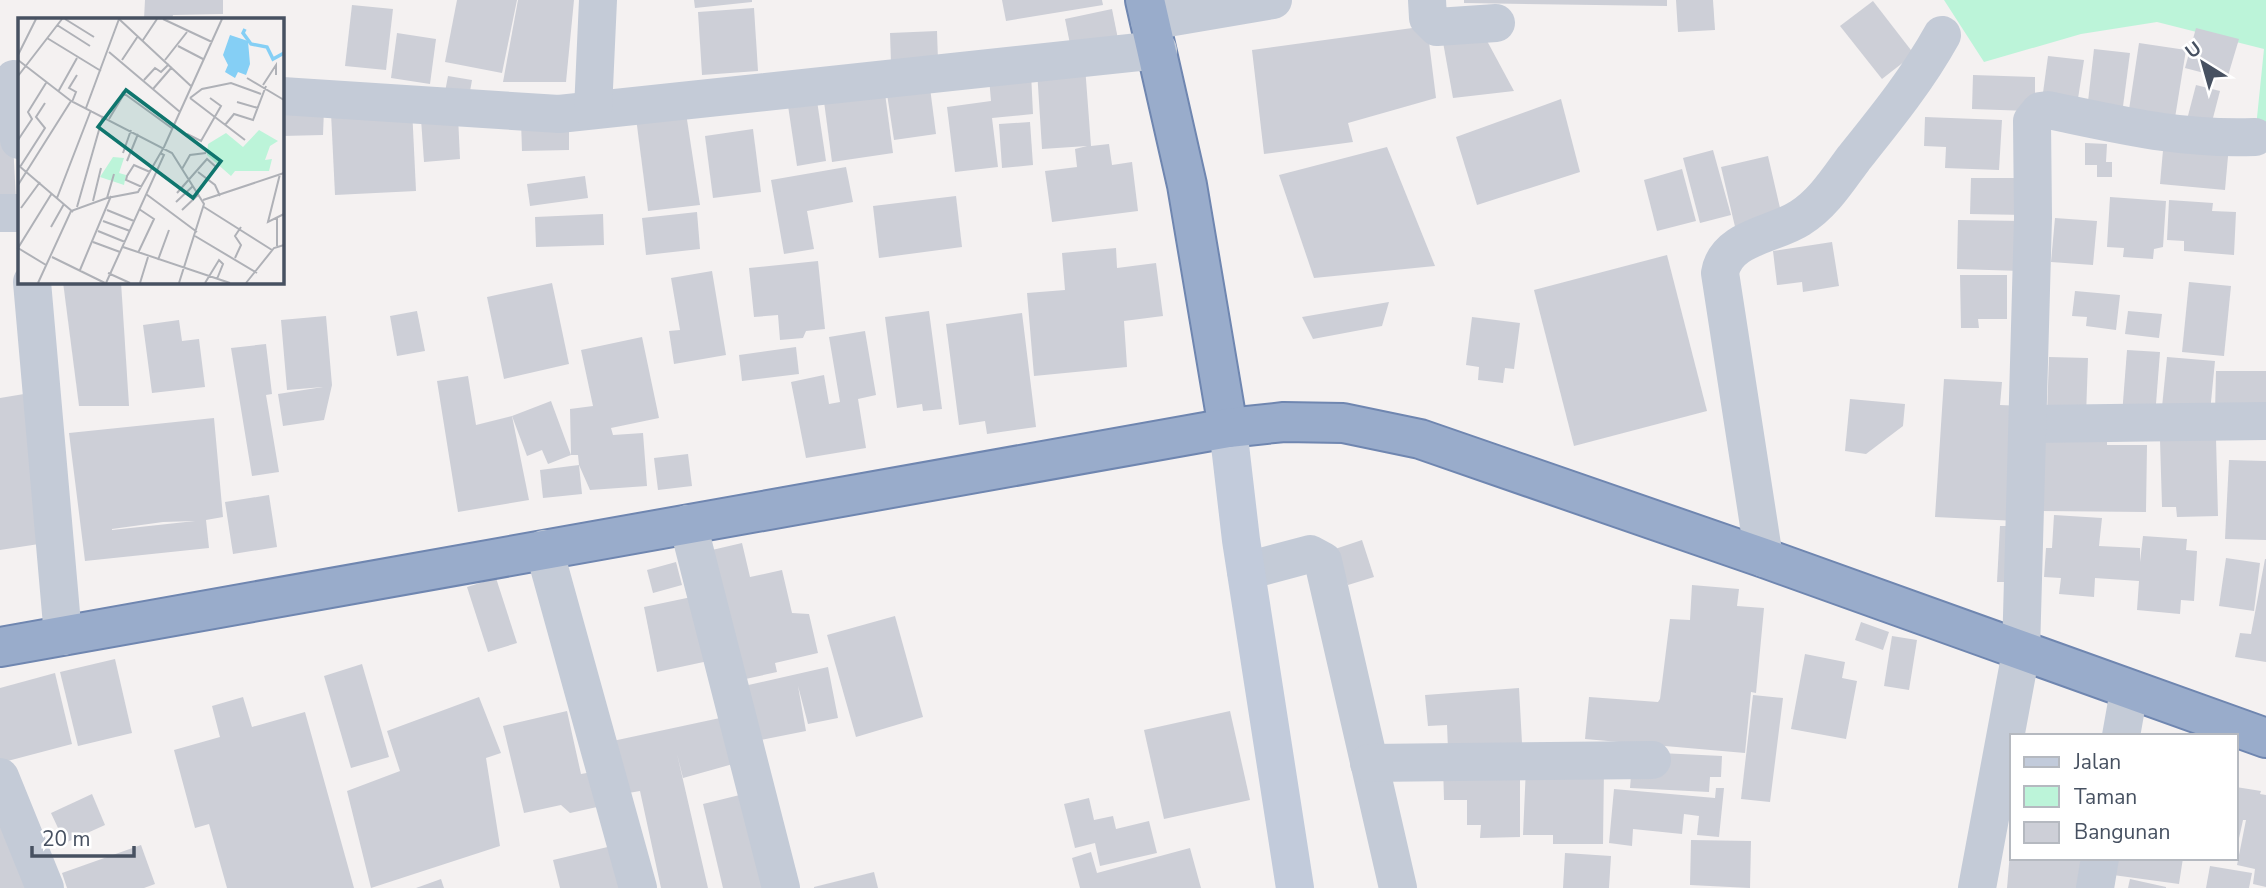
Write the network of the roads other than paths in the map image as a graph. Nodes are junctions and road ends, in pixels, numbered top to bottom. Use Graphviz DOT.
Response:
graph roads {
  1 [pos="598,0"];
  2 [pos="1273,0"];
  3 [pos="1427,0"];
  4 [pos="1496,23"];
  5 [pos="1151,24"];
  6 [pos="1942,35"];
  7 [pos="11,79"];
  8 [pos="284,96"];
  9 [pos="593,110"];
  10 [pos="18,132"];
  11 [pos="2255,137"];
  12 [pos="0,213"];
  13 [pos="18,214"];
  14 [pos="32,284"];
  15 [pos="2266,421"];
  16 [pos="2028,424"];
  17 [pos="1228,428"];
  18 [pos="688,524"];
  19 [pos="544,550"];
  20 [pos="1243,555"];
  21 [pos="1764,558"];
  22 [pos="63,636"];
  23 [pos="0,647"];
  24 [pos="2021,652"];
  25 [pos="2129,691"];
  26 [pos="2122,734"];
  27 [pos="2266,738"];
  28 [pos="1652,760"];
  29 [pos="1369,763"];
  30 [pos="0,777"];
  31 [pos="2100,860"];
  32 [pos="45,888"];
  33 [pos="638,888"];
  34 [pos="781,888"];
  35 [pos="1295,888"];
  36 [pos="1398,888"];
  37 [pos="1977,888"];
  38 [pos="2095,888"];
  1 -- 9 [label="street"];
  2 -- 5 [label="street"];
  3 -- 4 [label="street"];
  5 -- 9 [label="street"];
  5 -- 17 [label="highway"];
  6 -- 21 [label="street"];
  7 -- 10 [label="street"];
  8 -- 9 [label="street"];
  11 -- 16 [label="street"];
  12 -- 13 [label="street"];
  14 -- 22 [label="street"];
  15 -- 16 [label="street"];
  16 -- 24 [label="street"];
  17 -- 18 [label="highway"];
  17 -- 20 [label="main road"];
  17 -- 21 [label="highway"];
  18 -- 19 [label="highway"];
  18 -- 34 [label="street"];
  19 -- 22 [label="highway"];
  19 -- 33 [label="street"];
  20 -- 29 [label="street"];
  20 -- 35 [label="main road"];
  21 -- 24 [label="highway"];
  22 -- 23 [label="highway"];
  24 -- 25 [label="highway"];
  24 -- 37 [label="street"];
  25 -- 26 [label="street"];
  25 -- 27 [label="highway"];
  28 -- 29 [label="street"];
  29 -- 36 [label="street"];
  30 -- 32 [label="street"];
  31 -- 38 [label="street"];
}
